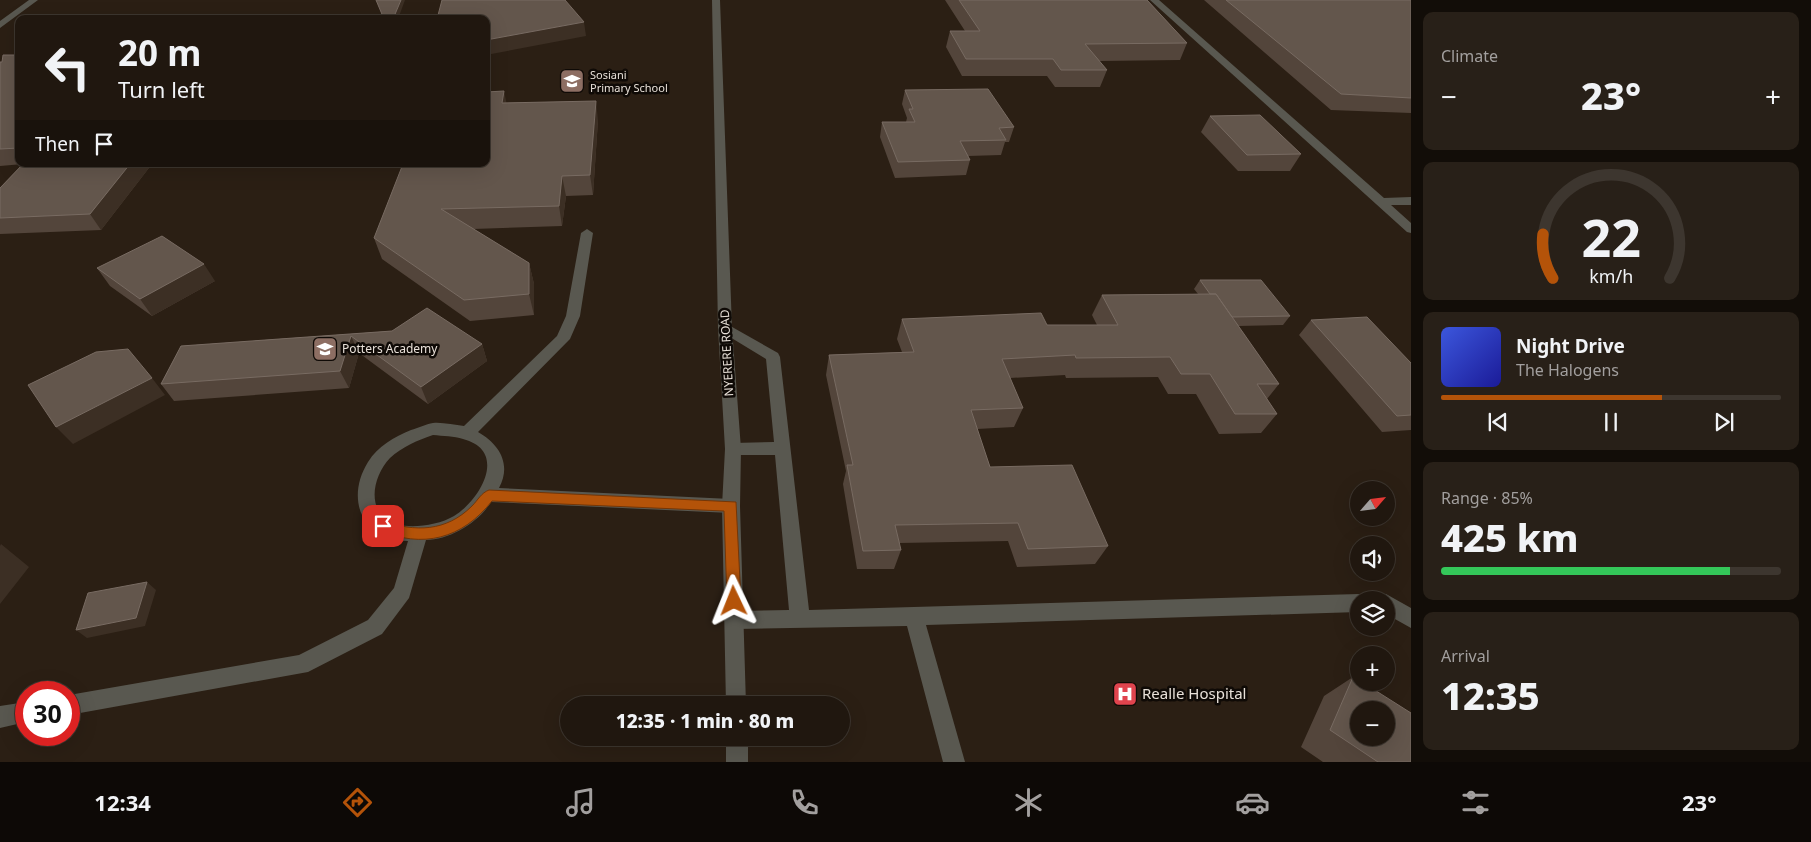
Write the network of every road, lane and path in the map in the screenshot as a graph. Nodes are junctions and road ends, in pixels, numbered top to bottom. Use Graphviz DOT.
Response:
graph roads {
  1 [pos="34,0"];
  2 [pos="716,0"];
  3 [pos="1154,0"];
  4 [pos="0,25"];
  5 [pos="1411,201"];
  6 [pos="1380,202"];
  7 [pos="1411,229"];
  8 [pos="587,233"];
  9 [pos="725,328"];
  10 [pos="468,432"];
  11 [pos="782,448"];
  12 [pos="733,449"];
  13 [pos="489,495"];
  14 [pos="731,506"];
  15 [pos="419,535"];
  16 [pos="1350,603"];
  17 [pos="1395,609"];
  18 [pos="914,617"];
  19 [pos="735,620"];
  20 [pos="800,620"];
  21 [pos="1411,620"];
  22 [pos="736,696"];
  23 [pos="80,703"];
  24 [pos="15,714"];
  25 [pos="0,716"];
  26 [pos="737,746"];
  27 [pos="738,762"];
  28 [pos="954,762"];
  1 -- 4 [label="street"];
  2 -- 9 [label="street, NYERERE ROAD"];
  3 -- 6 [label="street"];
  5 -- 6 [label="street"];
  6 -- 7 [label="street"];
  8 -- 10 [label="street"];
  9 -- 11 [label="street"];
  9 -- 12 [label="street, NYERERE ROAD"];
  10 -- 13 [label="street"];
  10 -- 15 [label="street"];
  11 -- 12 [label="street"];
  11 -- 20 [label="street"];
  12 -- 14 [label="street, NYERERE ROAD"];
  13 -- 14 [label="street"];
  13 -- 15 [label="street"];
  14 -- 19 [label="street, NYERERE ROAD"];
  15 -- 23 [label="street"];
  16 -- 18 [label="street"];
  17 -- 21 [label="street"];
  18 -- 20 [label="street"];
  18 -- 28 [label="street"];
  19 -- 20 [label="street"];
  19 -- 22 [label="street, NYERERE ROAD"];
  24 -- 25 [label="street"];
  26 -- 27 [label="street"];
}
